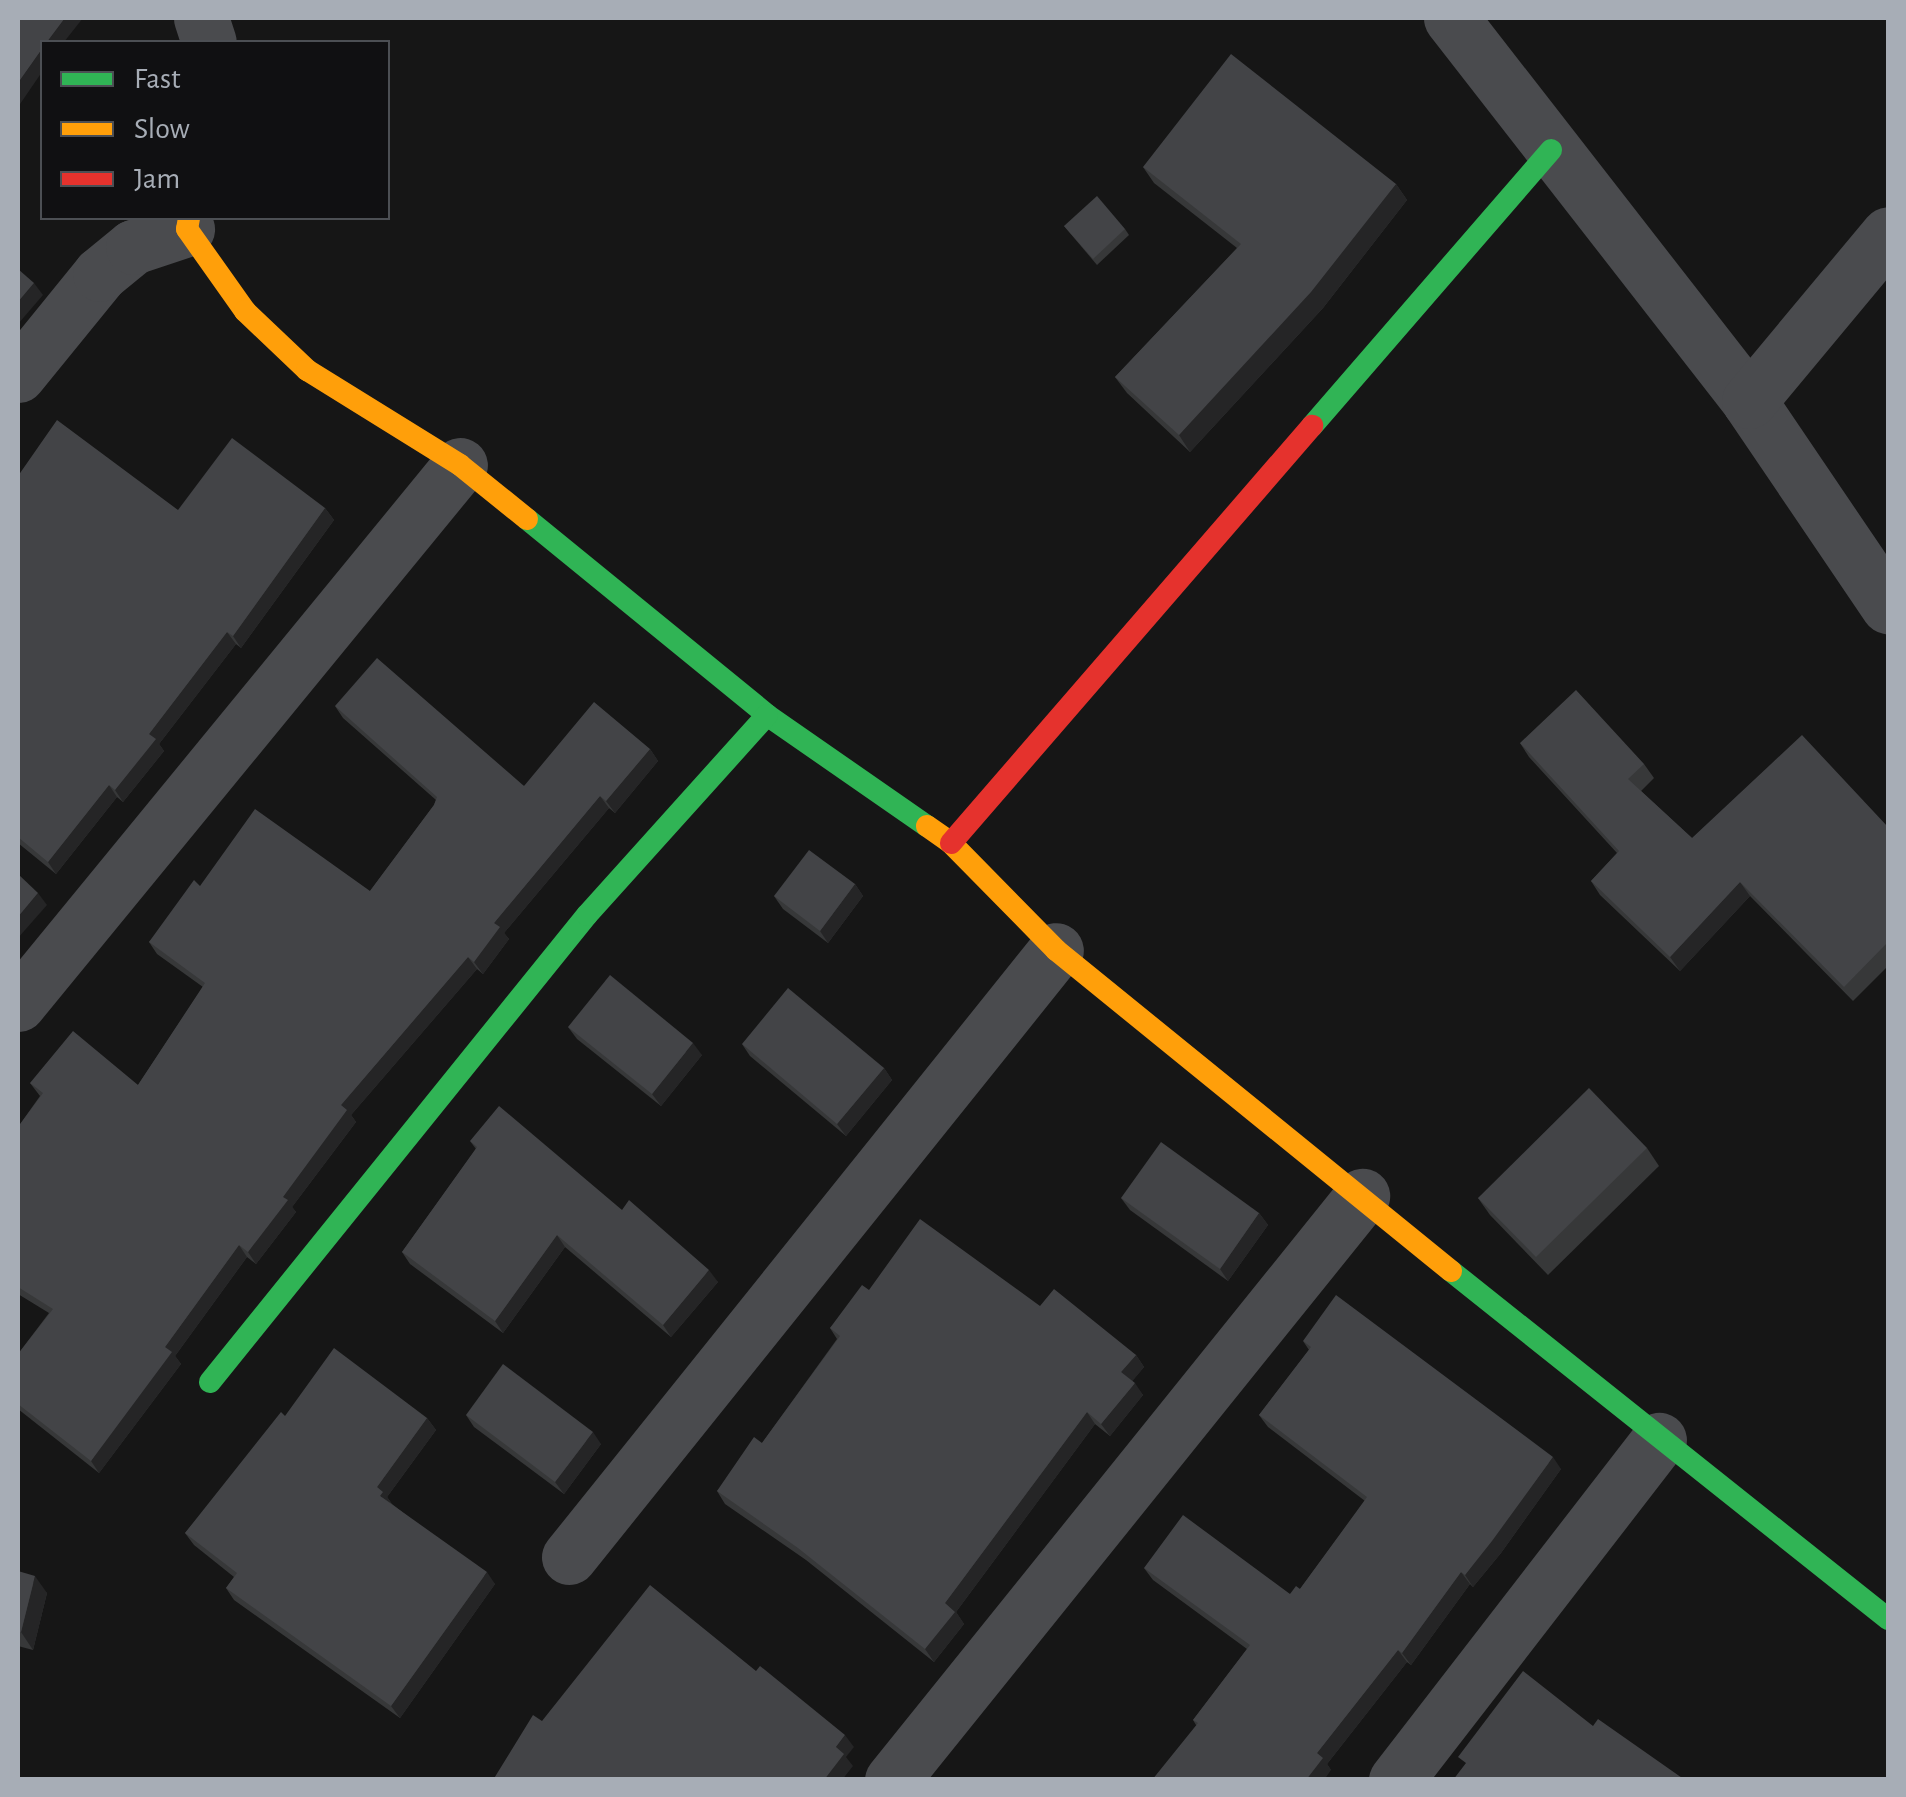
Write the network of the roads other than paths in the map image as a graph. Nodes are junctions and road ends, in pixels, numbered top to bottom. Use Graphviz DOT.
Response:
graph roads {
  1 [pos="1450,18"];
  2 [pos="1552,150"];
  3 [pos="188,224"];
  4 [pos="1888,234"];
  5 [pos="18,375"];
  6 [pos="1749,401"];
  7 [pos="460,465"];
  8 [pos="1888,606"];
  9 [pos="768,715"];
  10 [pos="951,843"];
  11 [pos="1056,950"];
  12 [pos="18,1004"];
  13 [pos="1362,1196"];
  14 [pos="210,1382"];
  15 [pos="1660,1440"];
  16 [pos="569,1557"];
  17 [pos="1888,1620"];
  18 [pos="892,1780"];
  19 [pos="1396,1780"];
  1 -- 2 [label="street"];
  2 -- 6 [label="street"];
  2 -- 10 [label="street"];
  3 -- 5 [label="street"];
  3 -- 7 [label="street"];
  4 -- 6 [label="street"];
  6 -- 8 [label="street"];
  7 -- 9 [label="street"];
  7 -- 12 [label="street"];
  9 -- 10 [label="street"];
  9 -- 14 [label="street"];
  10 -- 11 [label="street"];
  11 -- 13 [label="street"];
  11 -- 16 [label="street"];
  13 -- 15 [label="street"];
  13 -- 18 [label="street"];
  15 -- 17 [label="street"];
  15 -- 19 [label="street"];
}
